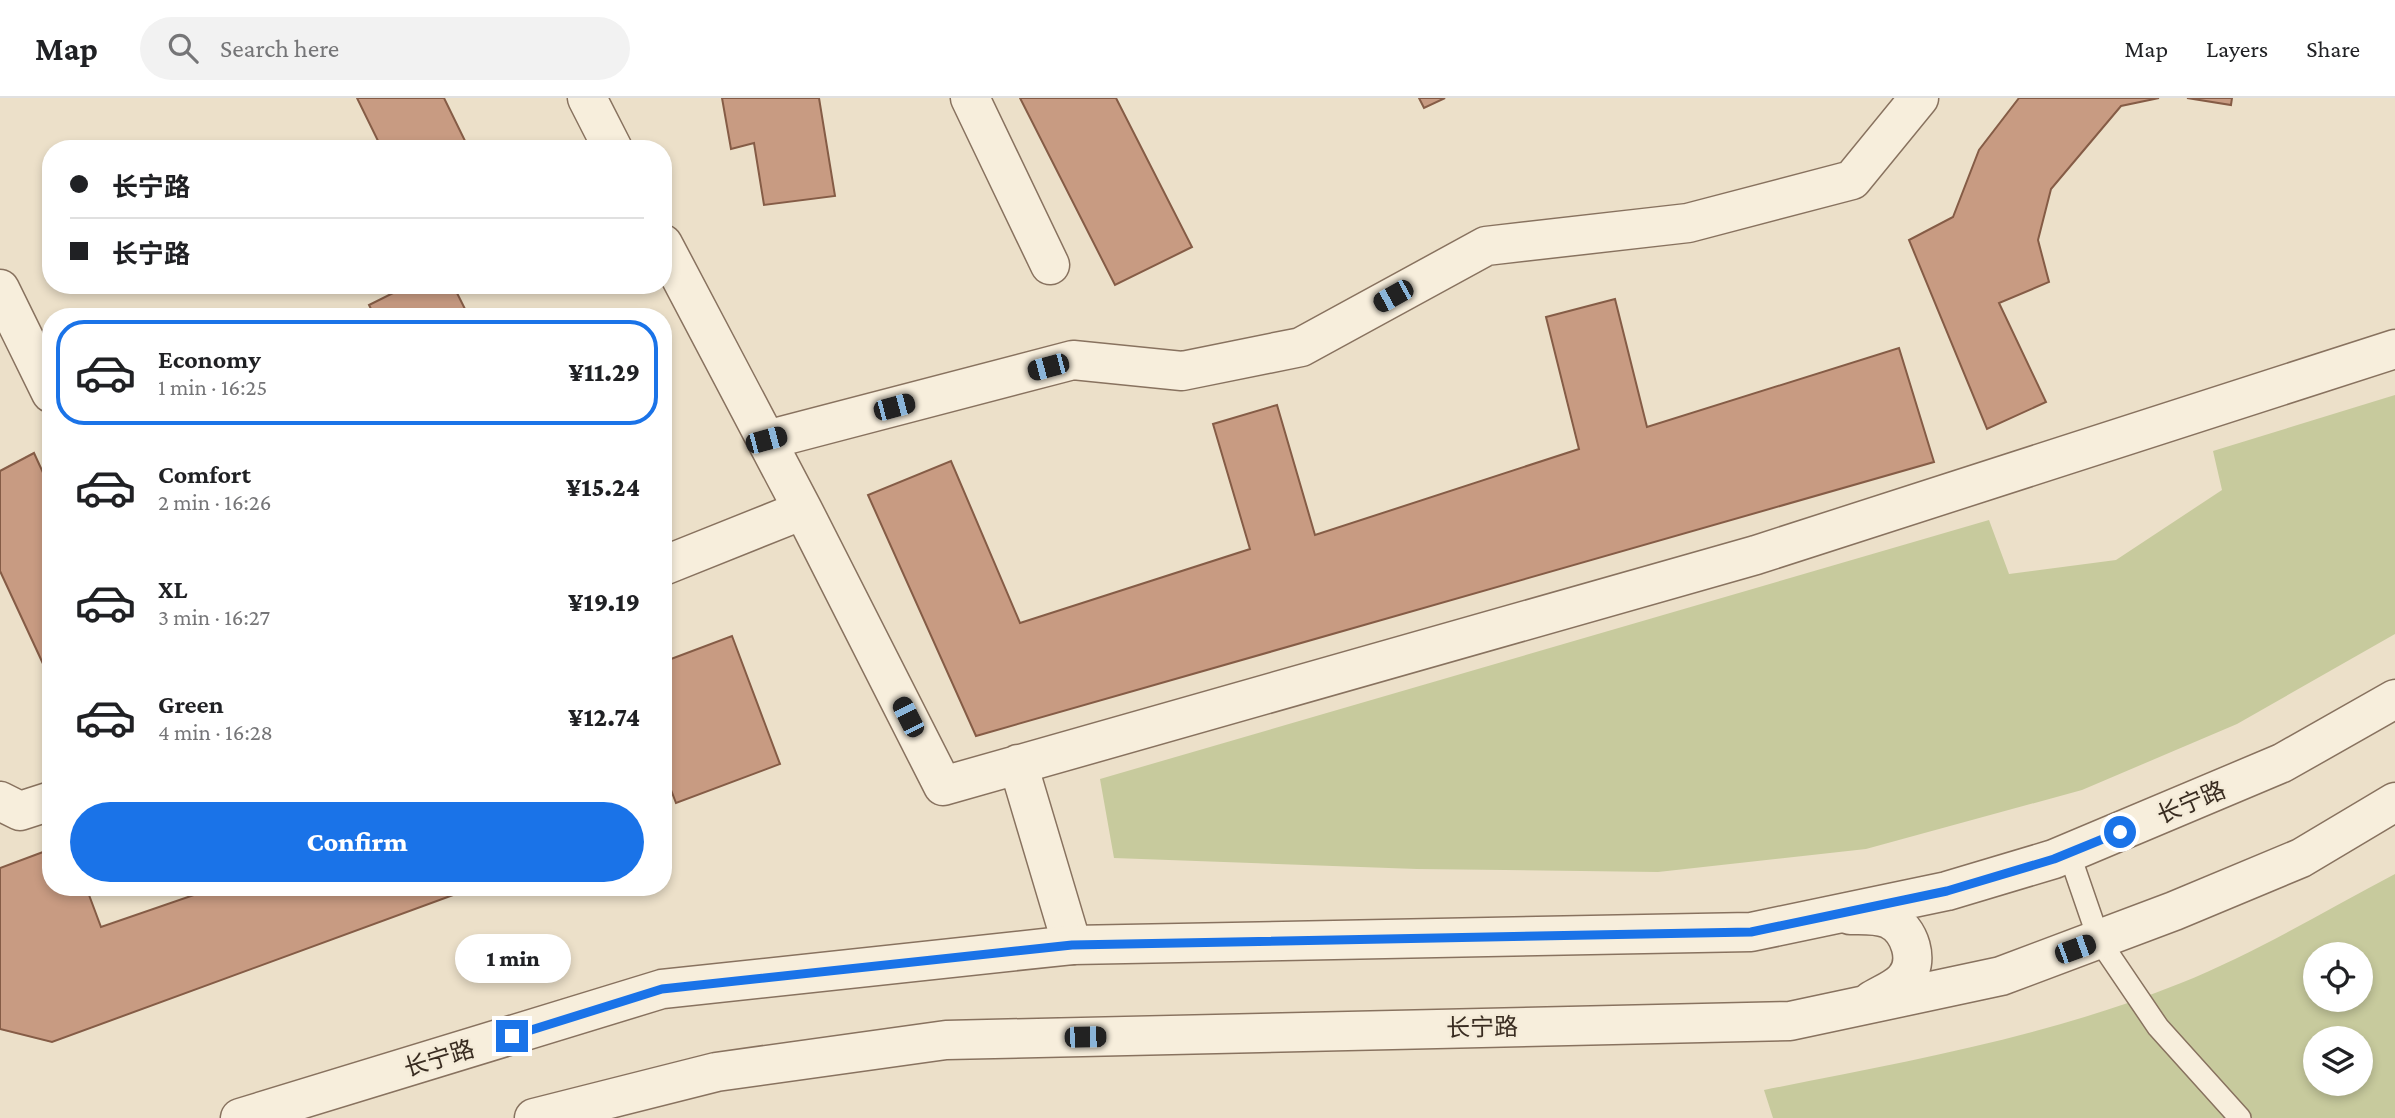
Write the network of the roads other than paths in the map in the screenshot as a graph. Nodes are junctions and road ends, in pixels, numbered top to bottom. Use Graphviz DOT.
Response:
graph roads {
  1 [pos="587,98"];
  2 [pos="970,98"];
  3 [pos="1919,98"];
  4 [pos="608,140"];
  5 [pos="672,261"];
  6 [pos="1050,265"];
  7 [pos="0,289"];
  8 [pos="2395,349"];
  9 [pos="42,375"];
  10 [pos="766,440"];
  11 [pos="803,509"];
  12 [pos="672,562"];
  13 [pos="2395,699"];
  14 [pos="1018,764"];
  15 [pos="0,801"];
  16 [pos="2395,802"];
  17 [pos="42,804"];
  18 [pos="2070,853"];
  19 [pos="1828,915"];
  20 [pos="2099,940"];
  21 [pos="1072,945"];
  22 [pos="1863,1005"];
  23 [pos="240,1118"];
  24 [pos="534,1118"];
  25 [pos="2240,1118"];
  1 -- 4 [label="street"];
  2 -- 6 [label="street"];
  3 -- 10 [label="street"];
  5 -- 10 [label="street"];
  7 -- 9 [label="street"];
  8 -- 14 [label="street"];
  10 -- 11 [label="street"];
  11 -- 12 [label="street"];
  11 -- 14 [label="street"];
  13 -- 18 [label="street, 长宁路"];
  14 -- 21 [label="street"];
  15 -- 17 [label="street"];
  16 -- 20 [label="street, 长宁路"];
  18 -- 19 [label="street, 长宁路"];
  18 -- 20 [label="lane"];
  19 -- 21 [label="street, 长宁路"];
  19 -- 22 [label="street"];
  20 -- 22 [label="street, 长宁路"];
  20 -- 25 [label="lane"];
  21 -- 23 [label="street, 长宁路"];
  22 -- 24 [label="street, 长宁路"];
}
